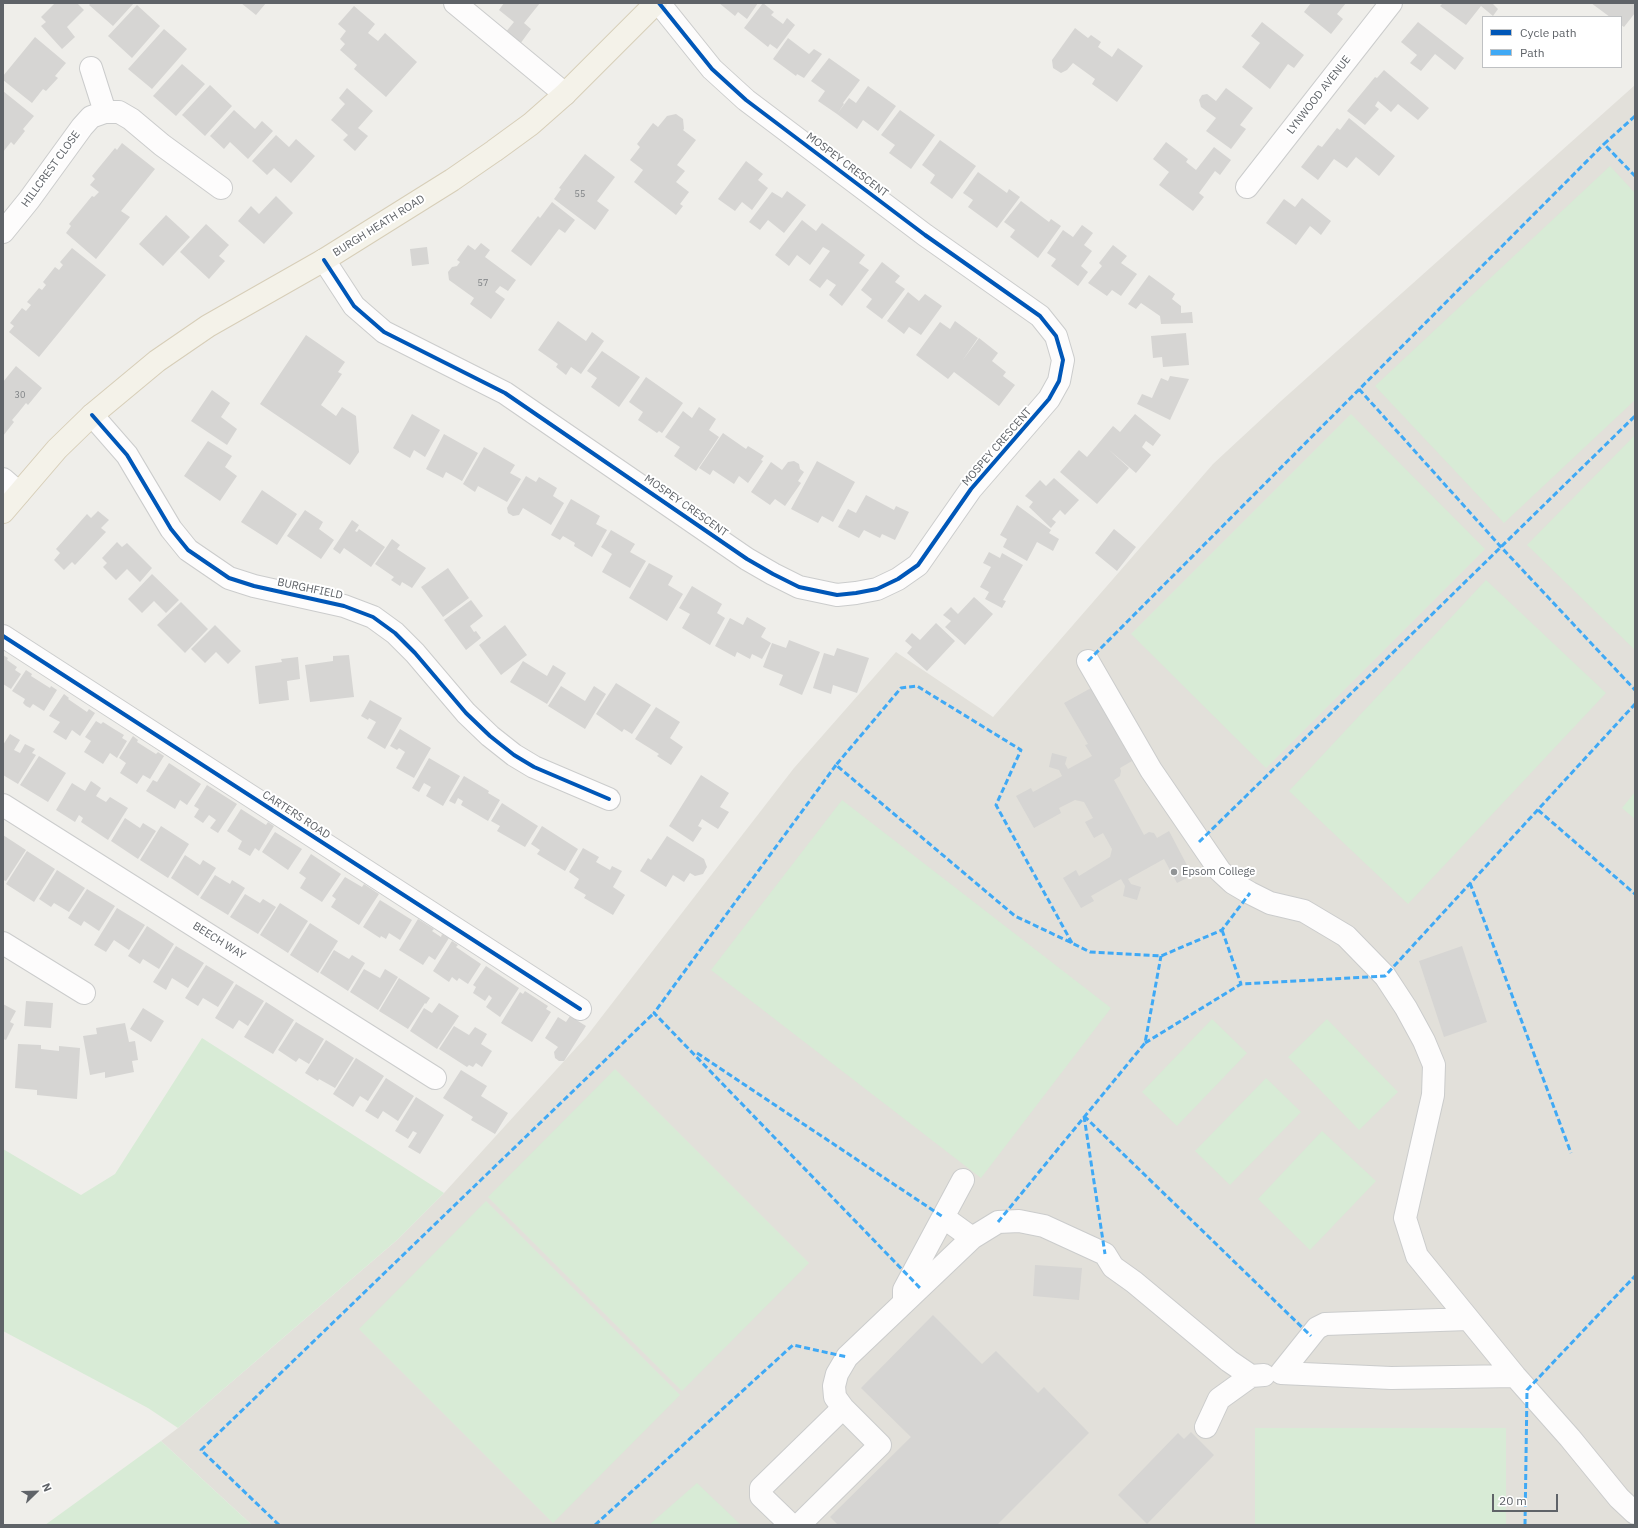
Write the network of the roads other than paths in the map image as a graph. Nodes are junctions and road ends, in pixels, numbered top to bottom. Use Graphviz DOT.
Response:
graph roads {
  1 [pos="456,3"];
  2 [pos="657,3"];
  3 [pos="1391,3"];
  4 [pos="92,68"];
  5 [pos="565,94"];
  6 [pos="105,112"];
  7 [pos="1247,187"];
  8 [pos="221,188"];
  9 [pos="3,232"];
  10 [pos="324,260"];
  11 [pos="92,415"];
  12 [pos="11,486"];
  13 [pos="3,512"];
  14 [pos="3,636"];
  15 [pos="1088,661"];
  16 [pos="609,799"];
  17 [pos="3,805"];
  18 [pos="3,943"];
  19 [pos="84,993"];
  20 [pos="580,1009"];
  21 [pos="435,1078"];
  22 [pos="963,1180"];
  23 [pos="943,1217"];
  24 [pos="972,1238"];
  25 [pos="904,1303"];
  26 [pos="1468,1318"];
  27 [pos="1282,1373"];
  28 [pos="1251,1376"];
  29 [pos="1515,1376"];
  30 [pos="843,1408"];
  31 [pos="1206,1427"];
  32 [pos="1635,1513"];
  33 [pos="791,1525"];
  34 [pos="799,1525"];
  1 -- 5 [label="street"];
  2 -- 5 [label="main road, BURGH HEATH ROAD"];
  2 -- 10 [label="street, MOSPEY CRESCENT"];
  3 -- 7 [label="street, LYNWOOD AVENUE"];
  4 -- 6 [label="street"];
  5 -- 10 [label="main road, BURGH HEATH ROAD"];
  6 -- 8 [label="street"];
  6 -- 9 [label="street, HILLCREST CLOSE"];
  10 -- 11 [label="main road, BURGH HEATH ROAD"];
  11 -- 12 [label="main road, BURGH HEATH ROAD"];
  11 -- 16 [label="street, BURGHFIELD"];
  12 -- 13 [label="main road, BURGH HEATH ROAD"];
  14 -- 20 [label="street, CARTERS ROAD"];
  15 -- 26 [label="street"];
  17 -- 21 [label="street, BEECH WAY"];
  18 -- 19 [label="street"];
  22 -- 23 [label="street"];
  23 -- 24 [label="street"];
  23 -- 25 [label="street"];
  24 -- 25 [label="street"];
  24 -- 28 [label="street"];
  25 -- 30 [label="street"];
  26 -- 27 [label="street"];
  26 -- 29 [label="street"];
  27 -- 28 [label="street"];
  27 -- 29 [label="street"];
  28 -- 31 [label="street"];
  29 -- 32 [label="street"];
  30 -- 33 [label="street"];
  30 -- 34 [label="street"];
}
